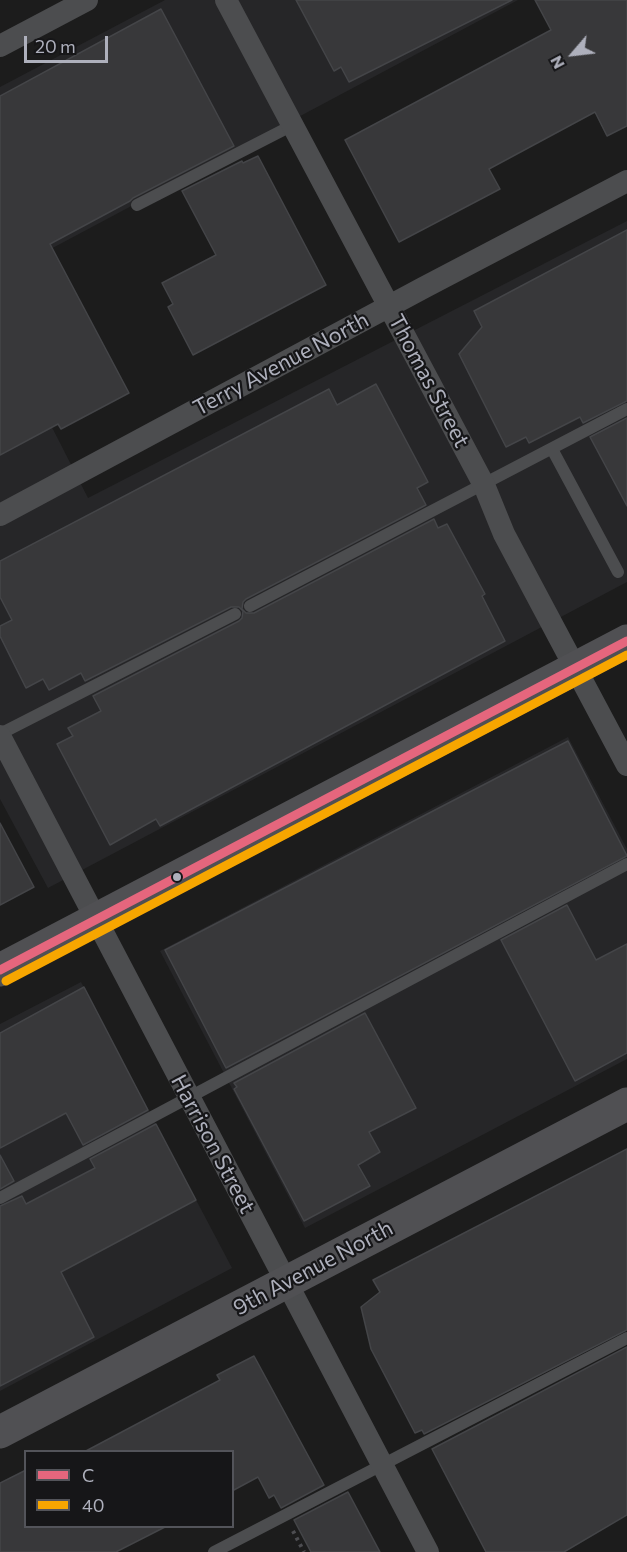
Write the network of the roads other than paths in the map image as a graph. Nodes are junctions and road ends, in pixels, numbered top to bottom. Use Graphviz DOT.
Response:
graph roads {
  1 [pos="87,0"];
  2 [pos="226,0"];
  3 [pos="0,46"];
  4 [pos="293,125"];
  5 [pos="627,181"];
  6 [pos="137,204"];
  7 [pos="389,306"];
  8 [pos="627,409"];
  9 [pos="552,449"];
  10 [pos="484,485"];
  11 [pos="0,515"];
  12 [pos="618,572"];
  13 [pos="250,606"];
  14 [pos="235,614"];
  15 [pos="627,641"];
  16 [pos="576,668"];
  17 [pos="0,735"];
  18 [pos="627,765"];
  19 [pos="627,864"];
  20 [pos="95,919"];
  21 [pos="0,970"];
  22 [pos="189,1097"];
  23 [pos="627,1104"];
  24 [pos="0,1198"];
  25 [pos="286,1282"];
  26 [pos="627,1338"];
  27 [pos="0,1432"];
  28 [pos="381,1464"];
  29 [pos="214,1552"];
  30 [pos="428,1552"];
  1 -- 3 [label="street"];
  2 -- 4 [label="street, Thomas Street"];
  4 -- 6 [label="lane"];
  4 -- 7 [label="street, Thomas Street"];
  5 -- 7 [label="street, Terry Avenue North"];
  7 -- 10 [label="street, Thomas Street"];
  7 -- 11 [label="street, Terry Avenue North"];
  8 -- 9 [label="lane"];
  9 -- 10 [label="lane"];
  9 -- 12 [label="lane"];
  10 -- 13 [label="lane"];
  10 -- 16 [label="street, Thomas Street"];
  14 -- 17 [label="lane"];
  15 -- 16 [label="main road"];
  16 -- 18 [label="street, Thomas Street"];
  16 -- 20 [label="main road"];
  17 -- 20 [label="street, Harrison Street"];
  19 -- 22 [label="lane"];
  20 -- 21 [label="main road"];
  20 -- 22 [label="street, Harrison Street"];
  22 -- 24 [label="lane"];
  22 -- 25 [label="street, Harrison Street"];
  23 -- 25 [label="main road, 9th Avenue North"];
  25 -- 27 [label="main road, 9th Avenue North"];
  25 -- 28 [label="street, Harrison Street"];
  26 -- 28 [label="lane"];
  28 -- 29 [label="lane"];
  28 -- 30 [label="street, Harrison Street"];
}
